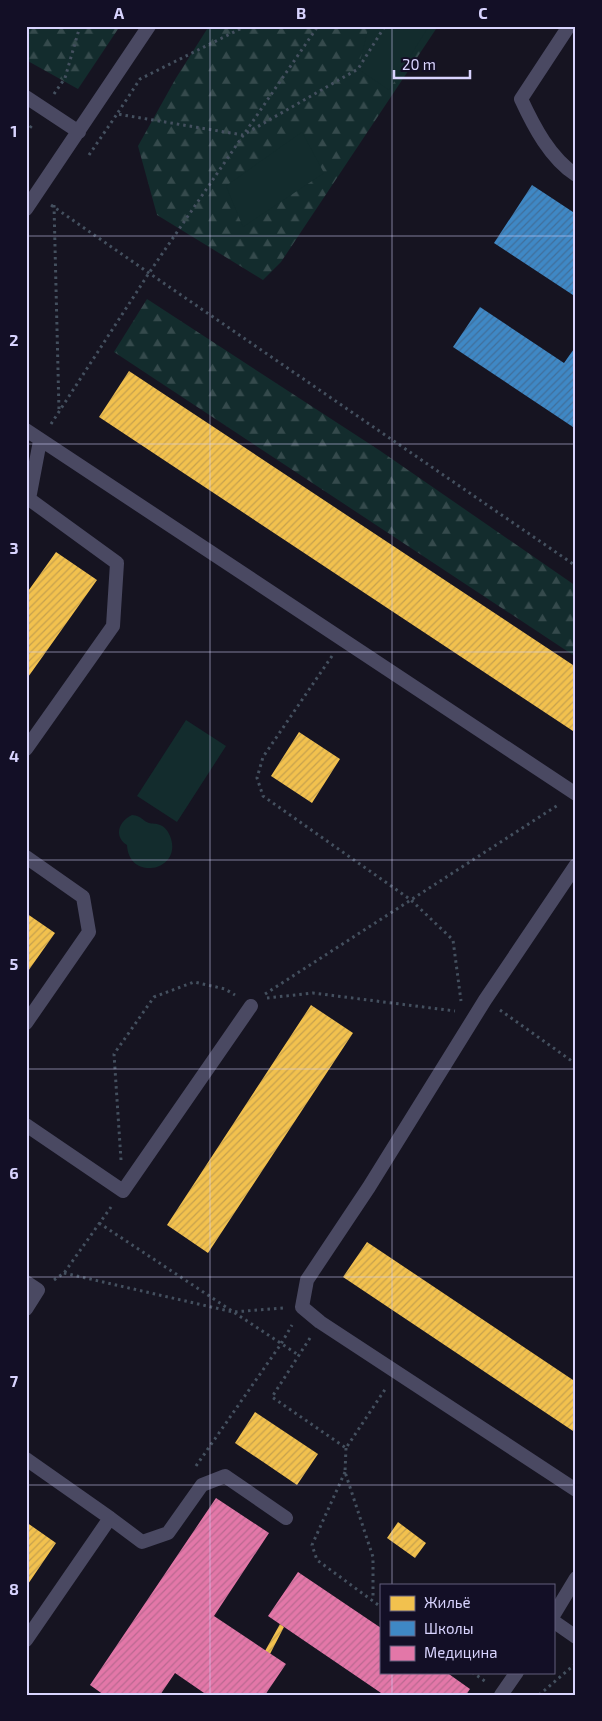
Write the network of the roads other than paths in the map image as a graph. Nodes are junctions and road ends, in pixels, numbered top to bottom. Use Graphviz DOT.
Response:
graph roads {
  1 [pos="149,26"];
  2 [pos="569,26"];
  3 [pos="26,97"];
  4 [pos="80,132"];
  5 [pos="576,175"];
  6 [pos="26,210"];
  7 [pos="26,430"];
  8 [pos="40,441"];
  9 [pos="26,461"];
  10 [pos="27,500"];
  11 [pos="26,749"];
  12 [pos="576,794"];
  13 [pos="26,857"];
  14 [pos="576,864"];
  15 [pos="571,883"];
  16 [pos="251,1006"];
  17 [pos="26,1022"];
  18 [pos="26,1125"];
  19 [pos="26,1282"];
  20 [pos="26,1309"];
  21 [pos="26,1459"];
  22 [pos="576,1490"];
  23 [pos="110,1518"];
  24 [pos="286,1518"];
  25 [pos="576,1578"];
  26 [pos="554,1614"];
  27 [pos="554,1622"];
  28 [pos="576,1637"];
  29 [pos="26,1640"];
  30 [pos="516,1674"];
  31 [pos="501,1695"];
  1 -- 4 [label="lane"];
  2 -- 5 [label="lane"];
  3 -- 4 [label="lane"];
  4 -- 6 [label="lane"];
  7 -- 8 [label="lane"];
  8 -- 9 [label="lane"];
  8 -- 10 [label="lane"];
  8 -- 12 [label="lane"];
  10 -- 11 [label="lane"];
  13 -- 17 [label="lane"];
  14 -- 15 [label="lane"];
  15 -- 22 [label="lane"];
  16 -- 18 [label="lane"];
  19 -- 20 [label="lane"];
  21 -- 23 [label="lane"];
  23 -- 24 [label="lane"];
  23 -- 29 [label="lane"];
  25 -- 26 [label="lane"];
  27 -- 28 [label="lane"];
  30 -- 31 [label="lane"];
}
